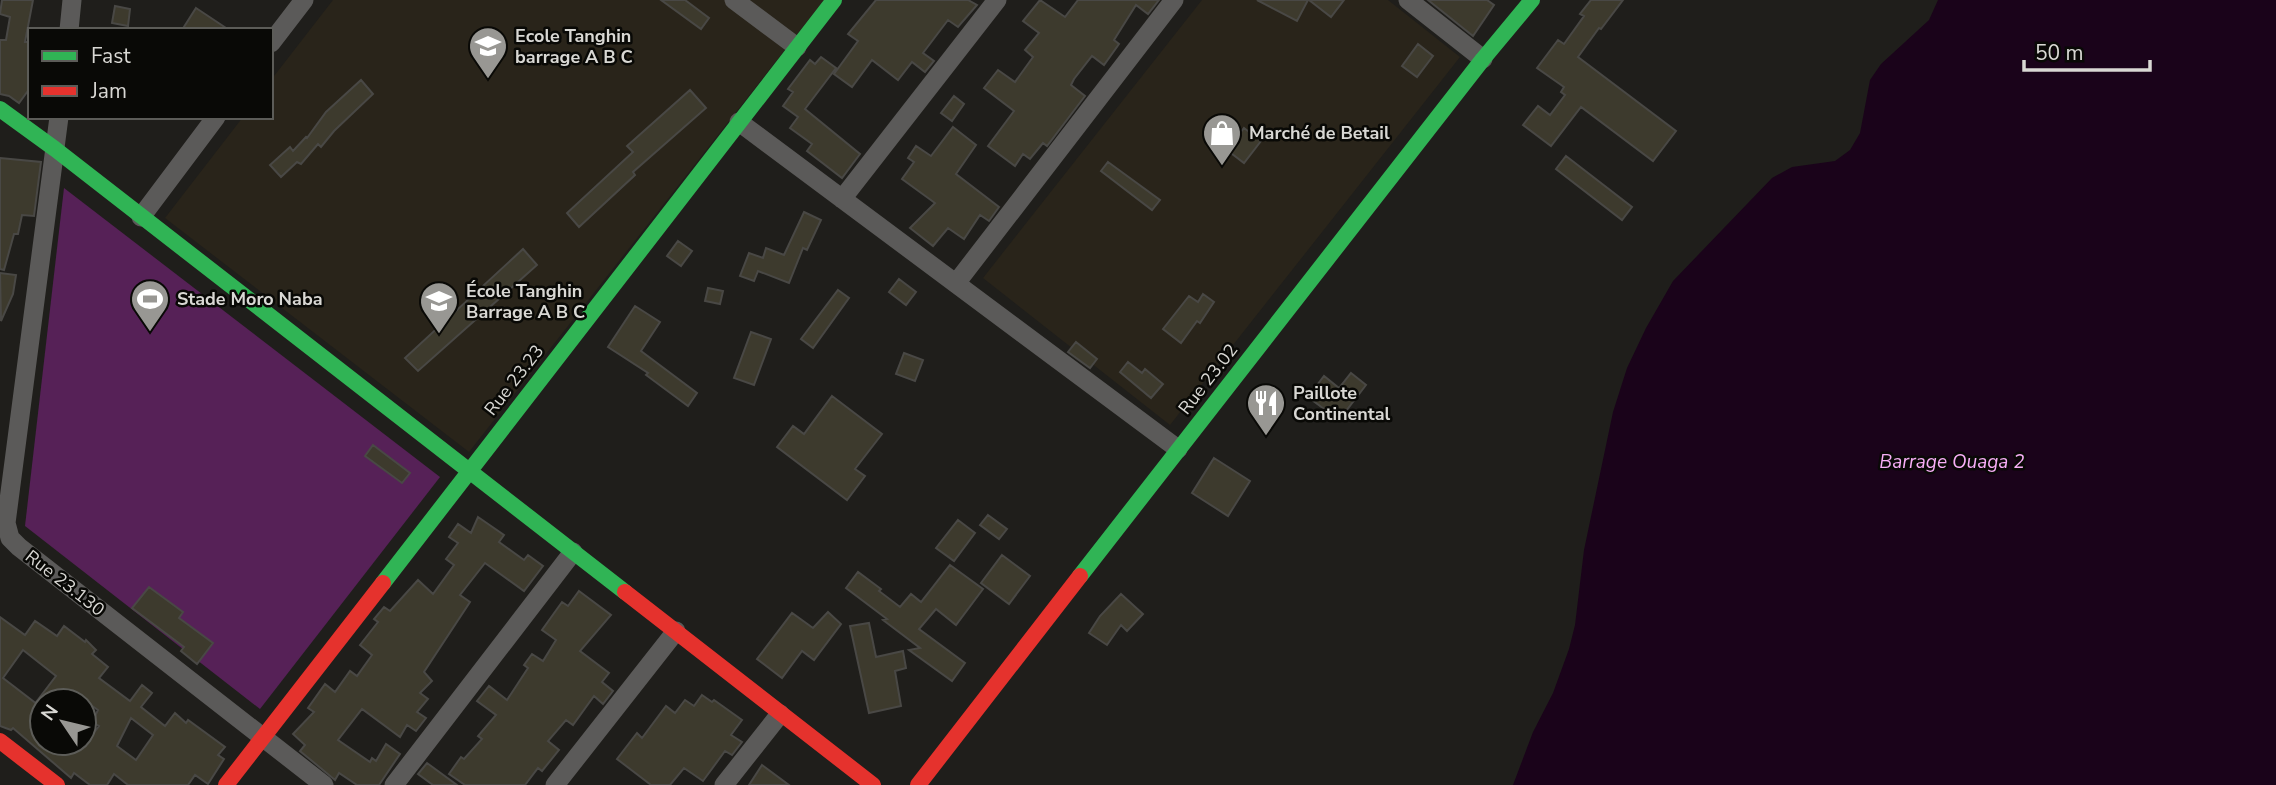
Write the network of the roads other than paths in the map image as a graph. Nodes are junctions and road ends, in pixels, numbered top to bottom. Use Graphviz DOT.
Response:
graph roads {
  1 [pos="72,0"];
  2 [pos="304,0"];
  3 [pos="734,0"];
  4 [pos="834,0"];
  5 [pos="997,0"];
  6 [pos="1174,0"];
  7 [pos="1408,0"];
  8 [pos="1532,0"];
  9 [pos="69,28"];
  10 [pos="273,40"];
  11 [pos="797,47"];
  12 [pos="1483,59"];
  13 [pos="0,109"];
  14 [pos="59,119"];
  15 [pos="214,119"];
  16 [pos="739,122"];
  17 [pos="55,149"];
  18 [pos="842,199"];
  19 [pos="141,217"];
  20 [pos="957,282"];
  21 [pos="1178,449"];
  22 [pos="467,471"];
  23 [pos="573,552"];
  24 [pos="676,631"];
  25 [pos="780,714"];
  26 [pos="263,737"];
  27 [pos="0,741"];
  28 [pos="57,785"];
  29 [pos="226,785"];
  30 [pos="324,785"];
  31 [pos="394,785"];
  32 [pos="555,785"];
  33 [pos="724,785"];
  34 [pos="873,785"];
  35 [pos="918,785"];
  1 -- 9 [label="street"];
  2 -- 10 [label="street"];
  3 -- 11 [label="street"];
  4 -- 11 [label="street, Rue 23.23"];
  5 -- 18 [label="street"];
  6 -- 20 [label="street"];
  7 -- 12 [label="street"];
  8 -- 12 [label="street, Rue 23.02"];
  11 -- 16 [label="street, Rue 23.23"];
  12 -- 21 [label="street, Rue 23.02"];
  13 -- 17 [label="street"];
  14 -- 17 [label="street, Rue 23.130"];
  15 -- 19 [label="street"];
  16 -- 18 [label="street"];
  16 -- 22 [label="street, Rue 23.23"];
  17 -- 19 [label="street"];
  17 -- 26 [label="street, Rue 23.130"];
  18 -- 20 [label="street"];
  19 -- 22 [label="street"];
  20 -- 21 [label="street"];
  21 -- 35 [label="street, Rue 23.02"];
  22 -- 23 [label="street"];
  22 -- 26 [label="street, Rue 23.23"];
  23 -- 24 [label="street"];
  23 -- 31 [label="street"];
  24 -- 25 [label="street"];
  24 -- 32 [label="street"];
  25 -- 33 [label="street"];
  25 -- 34 [label="street"];
  26 -- 29 [label="street, Rue 23.23"];
  26 -- 30 [label="street, Rue 23.130"];
  27 -- 28 [label="street"];
}
